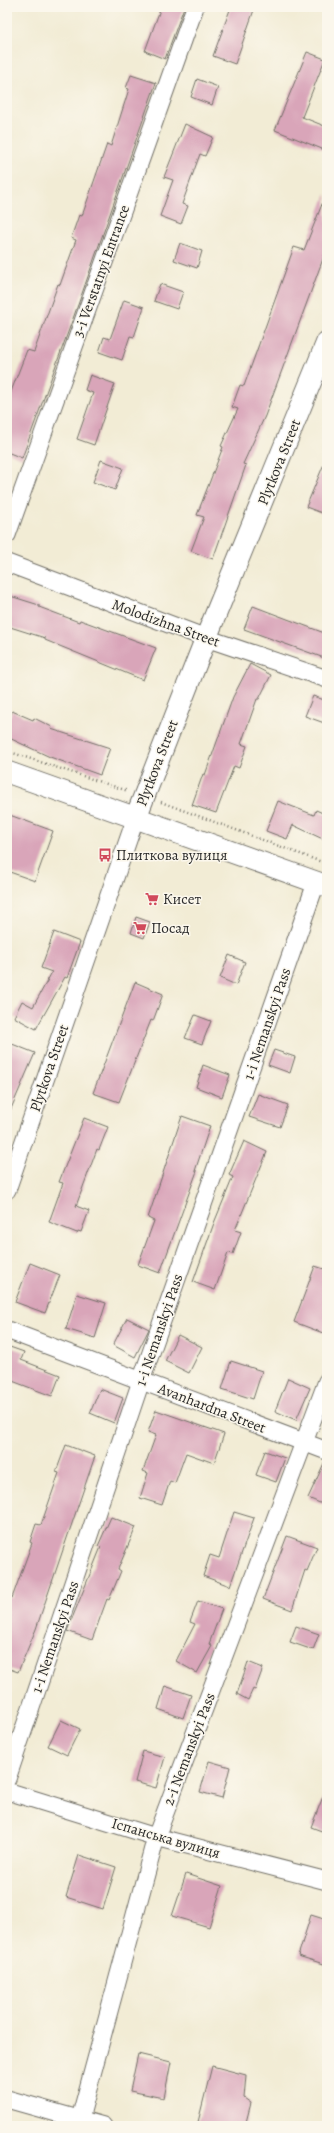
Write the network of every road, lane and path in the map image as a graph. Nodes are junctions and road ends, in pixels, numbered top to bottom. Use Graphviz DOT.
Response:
graph roads {
  1 [pos="195,7"];
  2 [pos="327,342"];
  3 [pos="7,535"];
  4 [pos="7,563"];
  5 [pos="206,638"];
  6 [pos="327,679"];
  7 [pos="7,750"];
  8 [pos="7,772"];
  9 [pos="130,792"];
  10 [pos="159,802"];
  11 [pos="136,817"];
  12 [pos="327,864"];
  13 [pos="322,884"];
  14 [pos="7,1190"];
  15 [pos="7,1330"];
  16 [pos="141,1381"];
  17 [pos="327,1381"];
  18 [pos="305,1443"];
  19 [pos="327,1451"];
  20 [pos="7,1779"];
  21 [pos="7,1791"];
  22 [pos="156,1837"];
  23 [pos="327,1881"];
  24 [pos="7,2099"];
  25 [pos="79,2123"];
  26 [pos="103,2126"];
  1 -- 3 [label="street, 3-i Verstatnyi Entrance"];
  2 -- 5 [label="street, Plytkova Street"];
  4 -- 5 [label="street, Molodizhna Street"];
  5 -- 6 [label="street, Molodizhna Street"];
  5 -- 11 [label="street, Plytkova Street"];
  7 -- 9 [label="path"];
  8 -- 11 [label="street"];
  10 -- 12 [label="path"];
  11 -- 13 [label="street"];
  11 -- 14 [label="street, Plytkova Street"];
  13 -- 16 [label="street, 1-i Nemanskyi Pass"];
  15 -- 16 [label="street, Avanhardna Street"];
  16 -- 18 [label="street, Avanhardna Street"];
  16 -- 20 [label="street, 1-i Nemanskyi Pass"];
  17 -- 18 [label="street, 2-i Nemanskyi Pass"];
  18 -- 19 [label="street, Avanhardna Street"];
  18 -- 22 [label="street, 2-i Nemanskyi Pass"];
  21 -- 22 [label="street, Іспанська вулиця"];
  22 -- 23 [label="street, Іспанська вулиця"];
  22 -- 25 [label="street, 2-i Nemanskyi Pass"];
  24 -- 25 [label="street"];
  25 -- 26 [label="street"];
}
